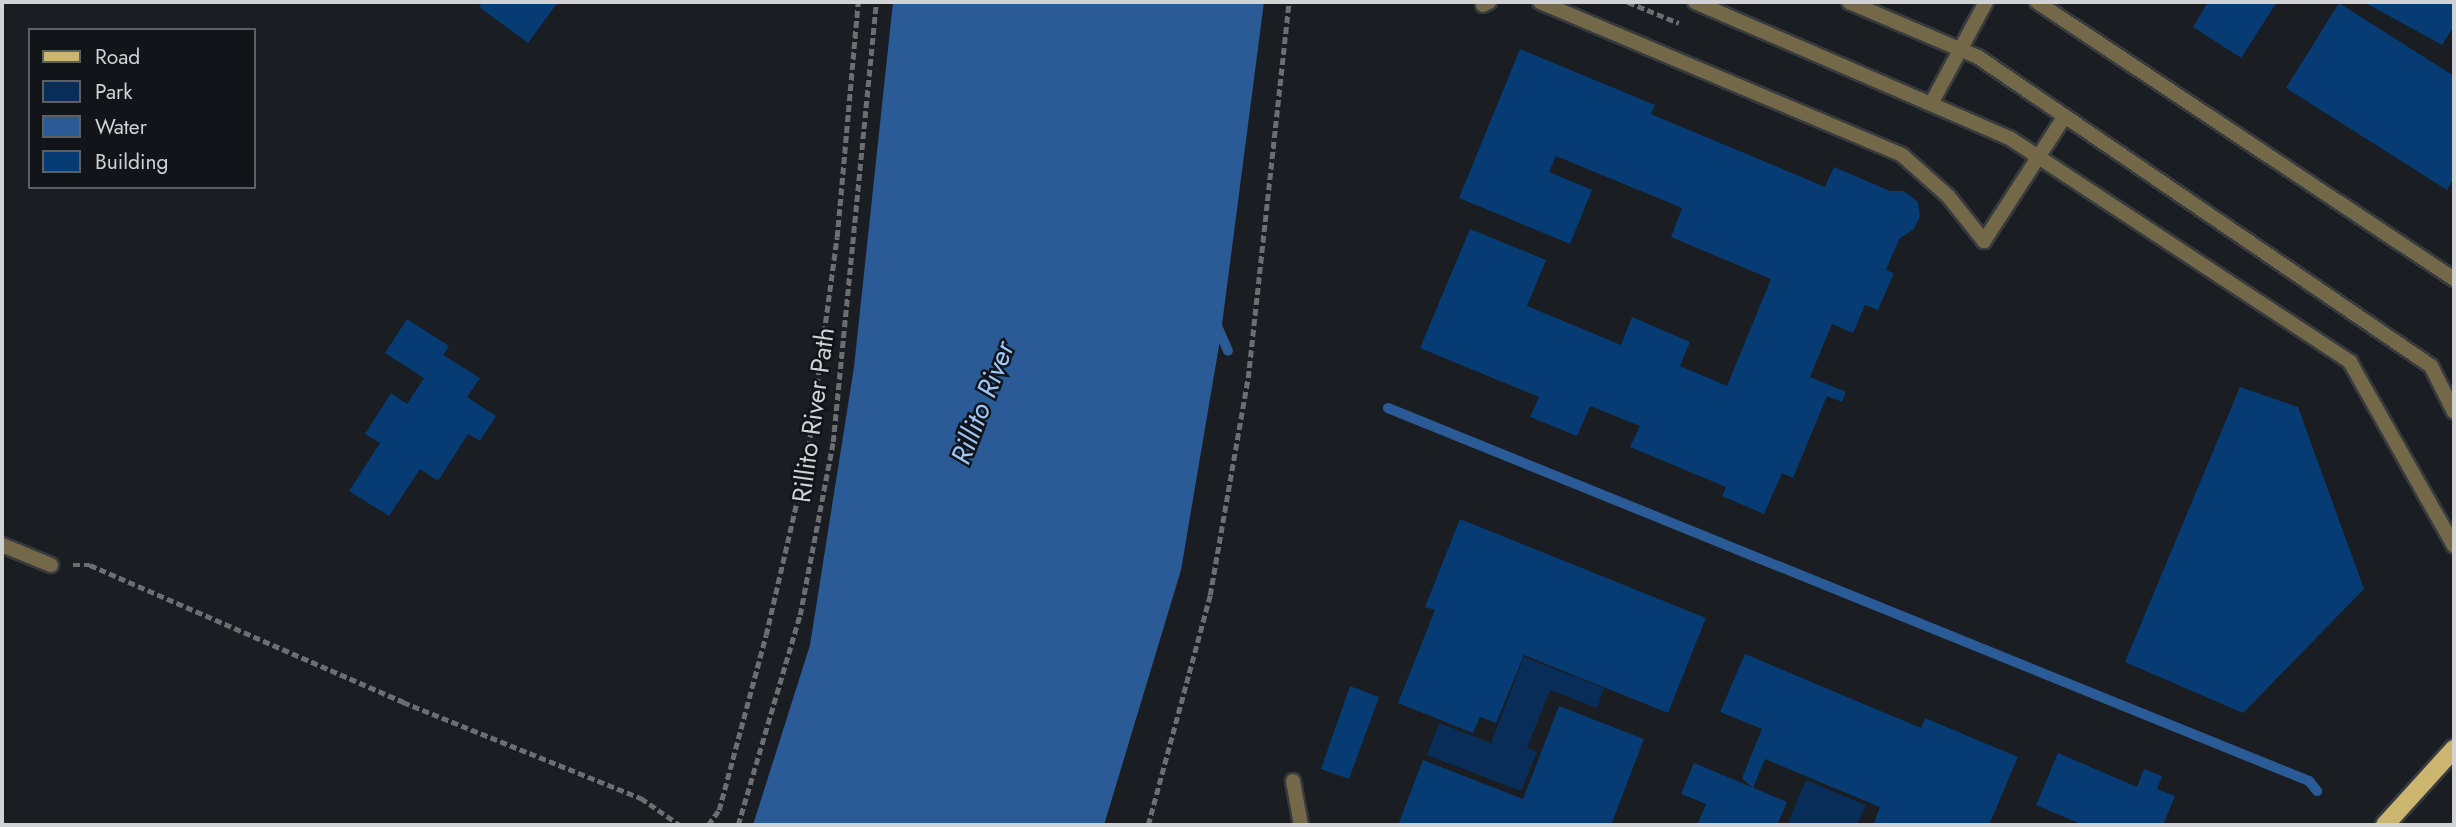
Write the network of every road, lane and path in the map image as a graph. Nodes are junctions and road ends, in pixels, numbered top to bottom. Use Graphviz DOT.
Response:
graph roads {
  1 [pos="858,2"];
  2 [pos="876,2"];
  3 [pos="1289,2"];
  4 [pos="1541,2"];
  5 [pos="1695,2"];
  6 [pos="1849,2"];
  7 [pos="1986,2"];
  8 [pos="2037,2"];
  9 [pos="1958,48"];
  10 [pos="1931,104"];
  11 [pos="2065,116"];
  12 [pos="2039,156"];
  13 [pos="2454,279"];
  14 [pos="2454,412"];
  15 [pos="2,545"];
  16 [pos="2454,546"];
  17 [pos="51,565"];
  18 [pos="2454,749"];
  19 [pos="1293,781"];
  20 [pos="680,825"];
  21 [pos="708,825"];
  22 [pos="738,825"];
  23 [pos="1149,825"];
  24 [pos="1301,825"];
  25 [pos="2385,825"];
  1 -- 21 [label="path"];
  2 -- 22 [label="path, Rillito River Path"];
  3 -- 23 [label="path"];
  4 -- 12 [label="street"];
  5 -- 10 [label="street"];
  6 -- 9 [label="street"];
  7 -- 9 [label="street"];
  8 -- 13 [label="street"];
  9 -- 10 [label="street"];
  9 -- 11 [label="street"];
  10 -- 12 [label="street"];
  11 -- 12 [label="street"];
  11 -- 14 [label="street"];
  12 -- 16 [label="street"];
  15 -- 17 [label="street"];
  17 -- 20 [label="path"];
  18 -- 25 [label="main road"];
  19 -- 24 [label="street"];
}
